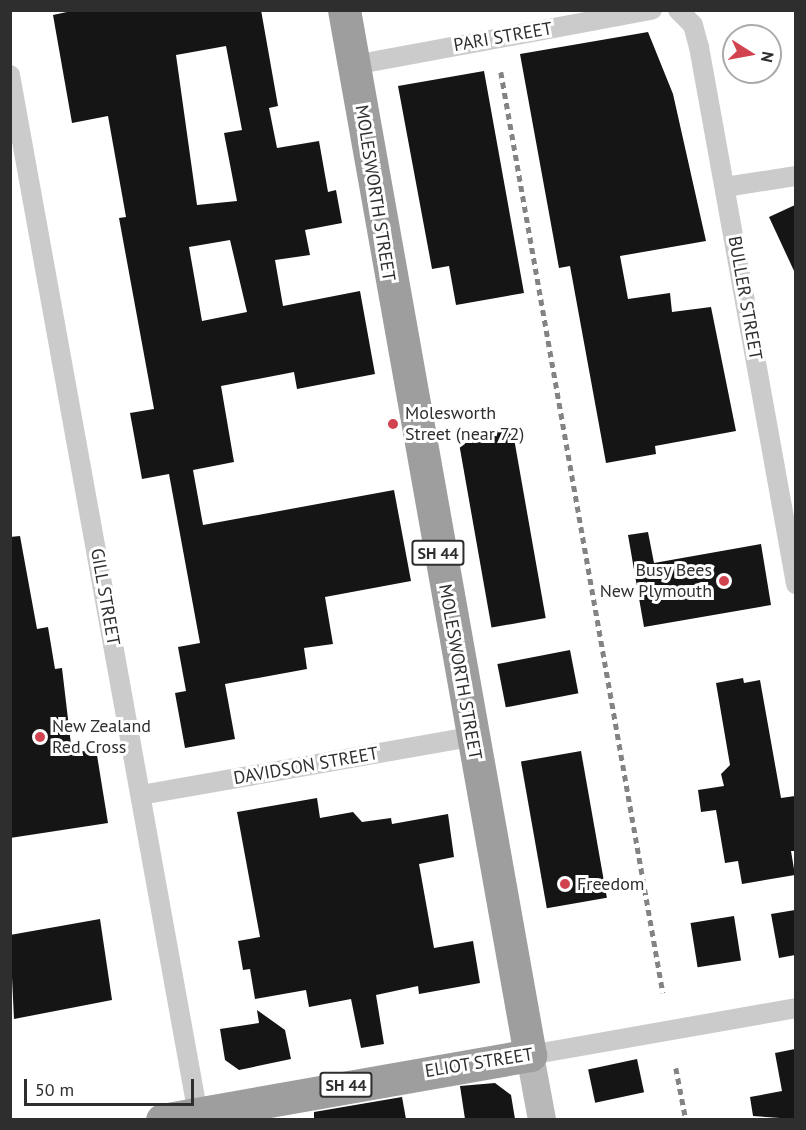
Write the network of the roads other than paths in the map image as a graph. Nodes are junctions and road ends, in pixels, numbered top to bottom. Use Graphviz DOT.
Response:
graph roads {
  1 [pos="344,10"];
  2 [pos="652,10"];
  3 [pos="682,12"];
  4 [pos="354,65"];
  5 [pos="10,75"];
  6 [pos="795,176"];
  7 [pos="725,187"];
  8 [pos="795,584"];
  9 [pos="471,737"];
  10 [pos="141,795"];
  11 [pos="795,1008"];
  12 [pos="530,1055"];
  13 [pos="198,1116"];
  14 [pos="162,1119"];
  15 [pos="542,1119"];
  1 -- 4 [label="highway, MOLESWORTH STREET / SH 44"];
  2 -- 4 [label="street, PARI STREET"];
  3 -- 7 [label="street, BULLER STREET"];
  4 -- 9 [label="highway, MOLESWORTH STREET / SH 44"];
  5 -- 10 [label="street, GILL STREET"];
  6 -- 7 [label="street"];
  7 -- 8 [label="street, BULLER STREET"];
  9 -- 10 [label="street, DAVIDSON STREET"];
  9 -- 12 [label="highway, MOLESWORTH STREET / SH 44"];
  10 -- 13 [label="street, GILL STREET"];
  11 -- 12 [label="street, ELIOT STREET"];
  12 -- 13 [label="highway, ELIOT STREET / SH 44"];
  12 -- 15 [label="main road, MOLESWORTH STREET"];
  13 -- 14 [label="highway, ELIOT STREET / SH 44"];
}
